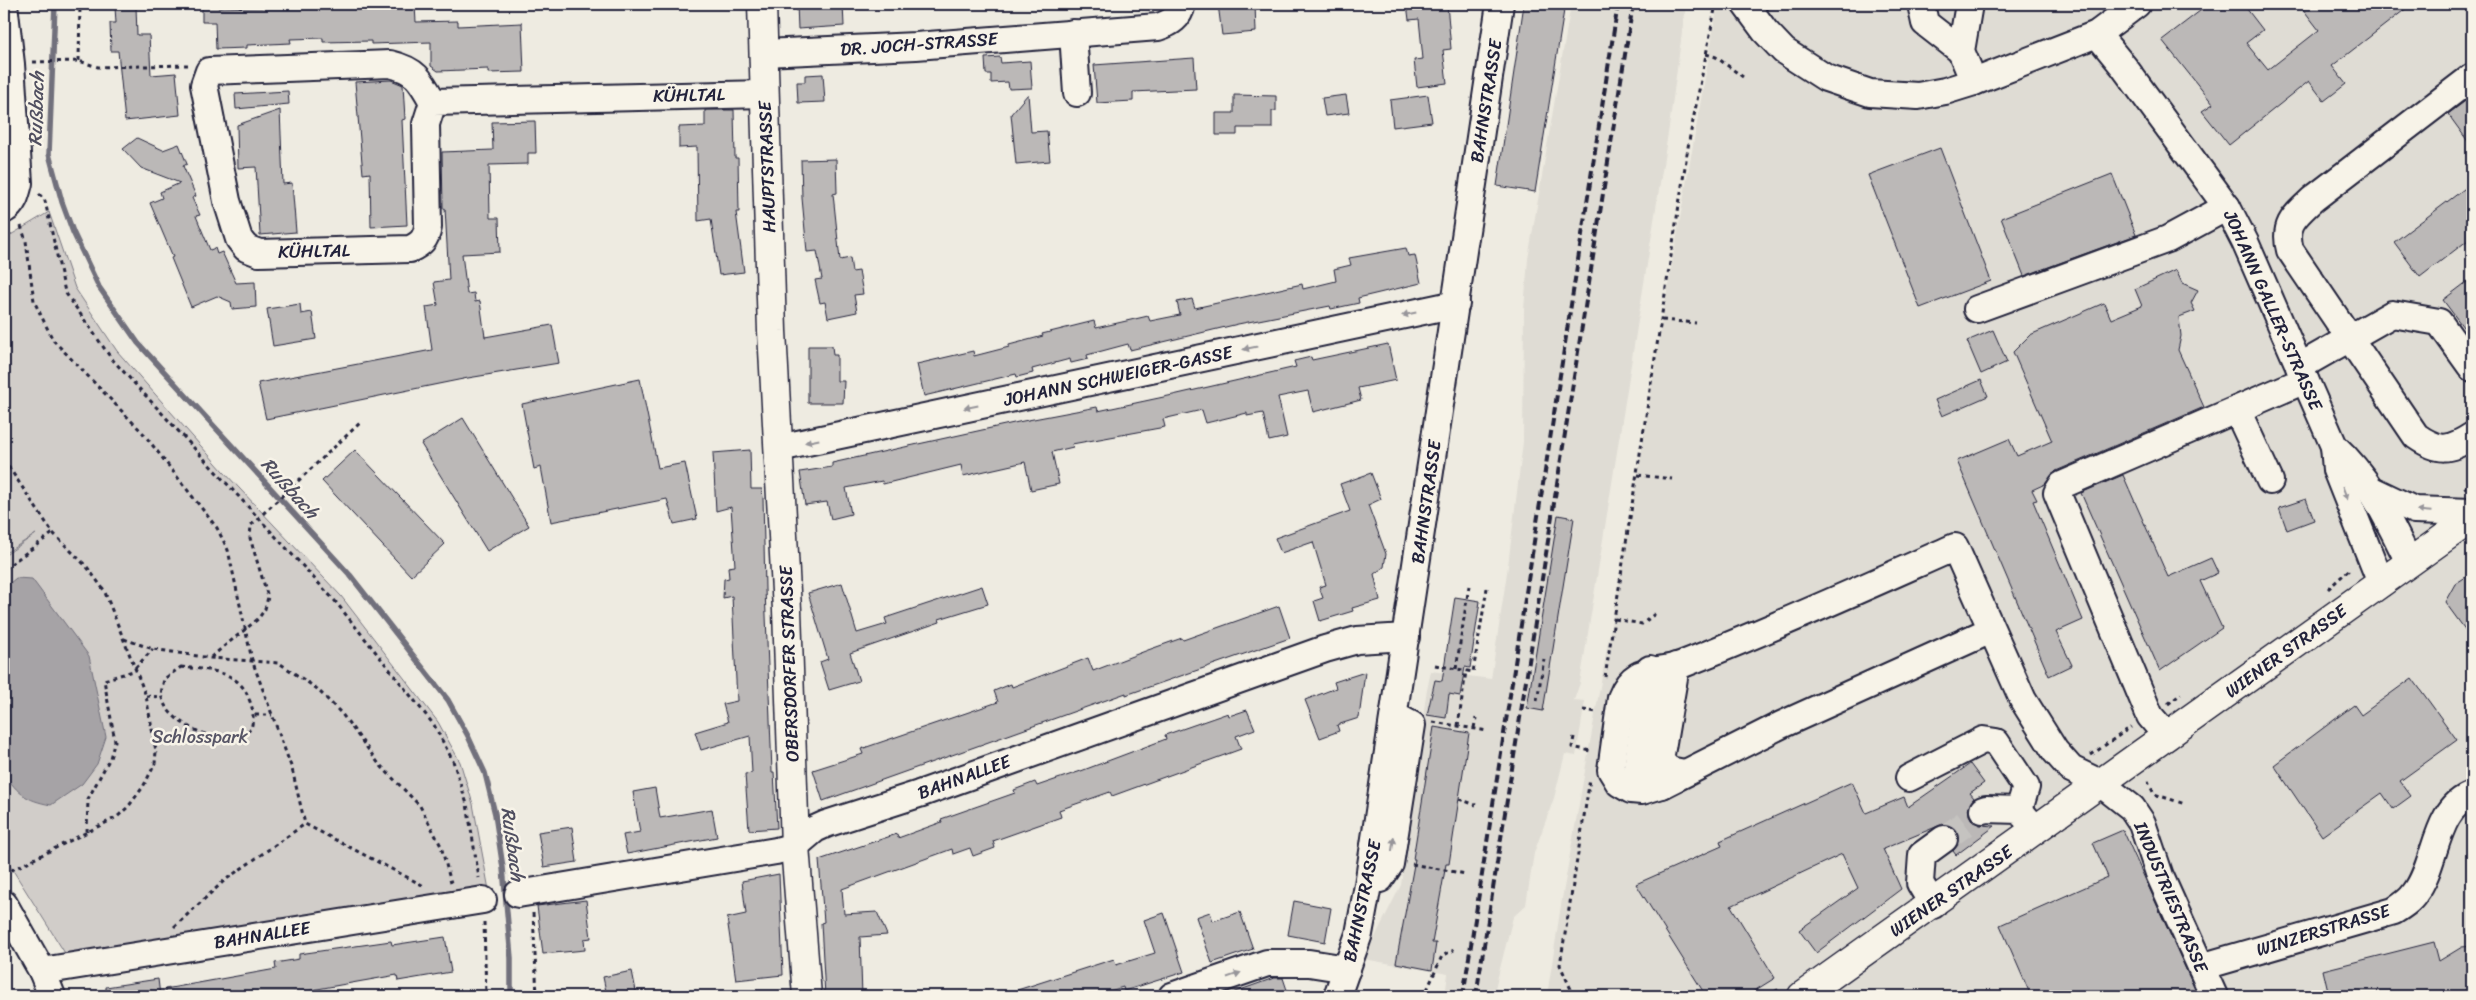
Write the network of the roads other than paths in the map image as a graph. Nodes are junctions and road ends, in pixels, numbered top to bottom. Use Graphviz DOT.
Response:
graph roads {
  1 [pos="762,4"];
  2 [pos="1500,4"];
  3 [pos="1745,4"];
  4 [pos="1921,4"];
  5 [pos="1969,4"];
  6 [pos="2137,4"];
  7 [pos="4,5"];
  8 [pos="1179,11"];
  9 [pos="1073,33"];
  10 [pos="2097,34"];
  11 [pos="1961,51"];
  12 [pos="764,53"];
  13 [pos="2472,77"];
  14 [pos="1974,82"];
  15 [pos="1076,93"];
  16 [pos="765,94"];
  17 [pos="433,102"];
  18 [pos="2227,207"];
  19 [pos="11,215"];
  20 [pos="1456,304"];
  21 [pos="1976,309"];
  22 [pos="772,331"];
  23 [pos="2351,338"];
  24 [pos="2472,368"];
  25 [pos="2302,373"];
  26 [pos="2237,410"];
  27 [pos="2472,436"];
  28 [pos="2334,446"];
  29 [pos="779,448"];
  30 [pos="2270,481"];
  31 [pos="2372,490"];
  32 [pos="2465,501"];
  33 [pos="2472,518"];
  34 [pos="2409,562"];
  35 [pos="2381,583"];
  36 [pos="1992,630"];
  37 [pos="1406,638"];
  38 [pos="1676,666"];
  39 [pos="2158,726"];
  40 [pos="1909,778"];
  41 [pos="1673,779"];
  42 [pos="1394,782"];
  43 [pos="2100,783"];
  44 [pos="2472,795"];
  45 [pos="1983,810"];
  46 [pos="2028,820"];
  47 [pos="1944,839"];
  48 [pos="795,846"];
  49 [pos="525,893"];
  50 [pos="483,900"];
  51 [pos="1365,902"];
  52 [pos="4,904"];
  53 [pos="1933,905"];
  54 [pos="2201,967"];
  55 [pos="1347,969"];
  56 [pos="42,971"];
  57 [pos="52,996"];
  58 [pos="807,996"];
  59 [pos="1172,996"];
  60 [pos="1337,996"];
  61 [pos="1802,996"];
  62 [pos="2214,996"];
  1 -- 12 [label="main road, HAUPTSTRASSE"];
  2 -- 20 [label="street, BAHNSTRASSE"];
  3 -- 14 [label="street"];
  4 -- 11 [label="street"];
  5 -- 11 [label="street"];
  6 -- 10 [label="street"];
  7 -- 19 [label="street"];
  8 -- 9 [label="street, DR. JOCH-STRASSE"];
  9 -- 12 [label="street, DR. JOCH-STRASSE"];
  9 -- 15 [label="street"];
  10 -- 14 [label="street"];
  10 -- 18 [label="street, JOHANN GALLER-STRASSE"];
  11 -- 14 [label="street"];
  12 -- 16 [label="main road, HAUPTSTRASSE"];
  13 -- 23 [label="street"];
  16 -- 17 [label="street, KÜHLTAL"];
  16 -- 22 [label="main road, HAUPTSTRASSE"];
  17 -- 17 [label="street, KÜHLTAL"];
  18 -- 21 [label="street"];
  18 -- 25 [label="street, JOHANN GALLER-STRASSE"];
  20 -- 29 [label="street, JOHANN SCHWEIGER-GASSE, one-way"];
  20 -- 37 [label="street, BAHNSTRASSE"];
  22 -- 29 [label="main road, OBERSDORFER STRASSE"];
  23 -- 24 [label="street"];
  23 -- 25 [label="street"];
  23 -- 27 [label="street"];
  25 -- 26 [label="street"];
  25 -- 28 [label="street, JOHANN GALLER-STRASSE"];
  26 -- 30 [label="street"];
  26 -- 39 [label="street"];
  28 -- 31 [label="street, JOHANN GALLER-STRASSE"];
  28 -- 35 [label="street, JOHANN GALLER-STRASSE, one-way"];
  29 -- 48 [label="main road, OBERSDORFER STRASSE"];
  32 -- 31 [label="street, one-way"];
  31 -- 34 [label="street, JOHANN GALLER-STRASSE"];
  33 -- 34 [label="main road, WIENER STRASSE"];
  34 -- 35 [label="main road, WIENER STRASSE"];
  35 -- 39 [label="main road, WIENER STRASSE"];
  36 -- 38 [label="street"];
  36 -- 41 [label="street"];
  36 -- 43 [label="street"];
  37 -- 42 [label="street, BAHNSTRASSE"];
  37 -- 48 [label="street, BAHNALLEE"];
  38 -- 41 [label="street"];
  38 -- 41 [label="street"];
  39 -- 43 [label="main road, WIENER STRASSE"];
  40 -- 46 [label="street"];
  42 -- 51 [label="street, BAHNSTRASSE"];
  51 -- 42 [label="street, one-way"];
  43 -- 46 [label="main road, WIENER STRASSE"];
  43 -- 54 [label="street, INDUSTRIESTRASSE"];
  44 -- 54 [label="street, WINZERSTRASSE"];
  45 -- 46 [label="street"];
  46 -- 53 [label="main road, WIENER STRASSE"];
  47 -- 53 [label="street"];
  48 -- 49 [label="street, BAHNALLEE"];
  48 -- 58 [label="main road, OBERSDORFER STRASSE"];
  50 -- 56 [label="street, BAHNALLEE"];
  51 -- 55 [label="street, BAHNSTRASSE"];
  52 -- 56 [label="street"];
  53 -- 61 [label="main road, WIENER STRASSE"];
  54 -- 62 [label="street, INDUSTRIESTRASSE"];
  59 -- 55 [label="street, one-way"];
  55 -- 60 [label="street, BAHNSTRASSE"];
  56 -- 57 [label="street"];
}
